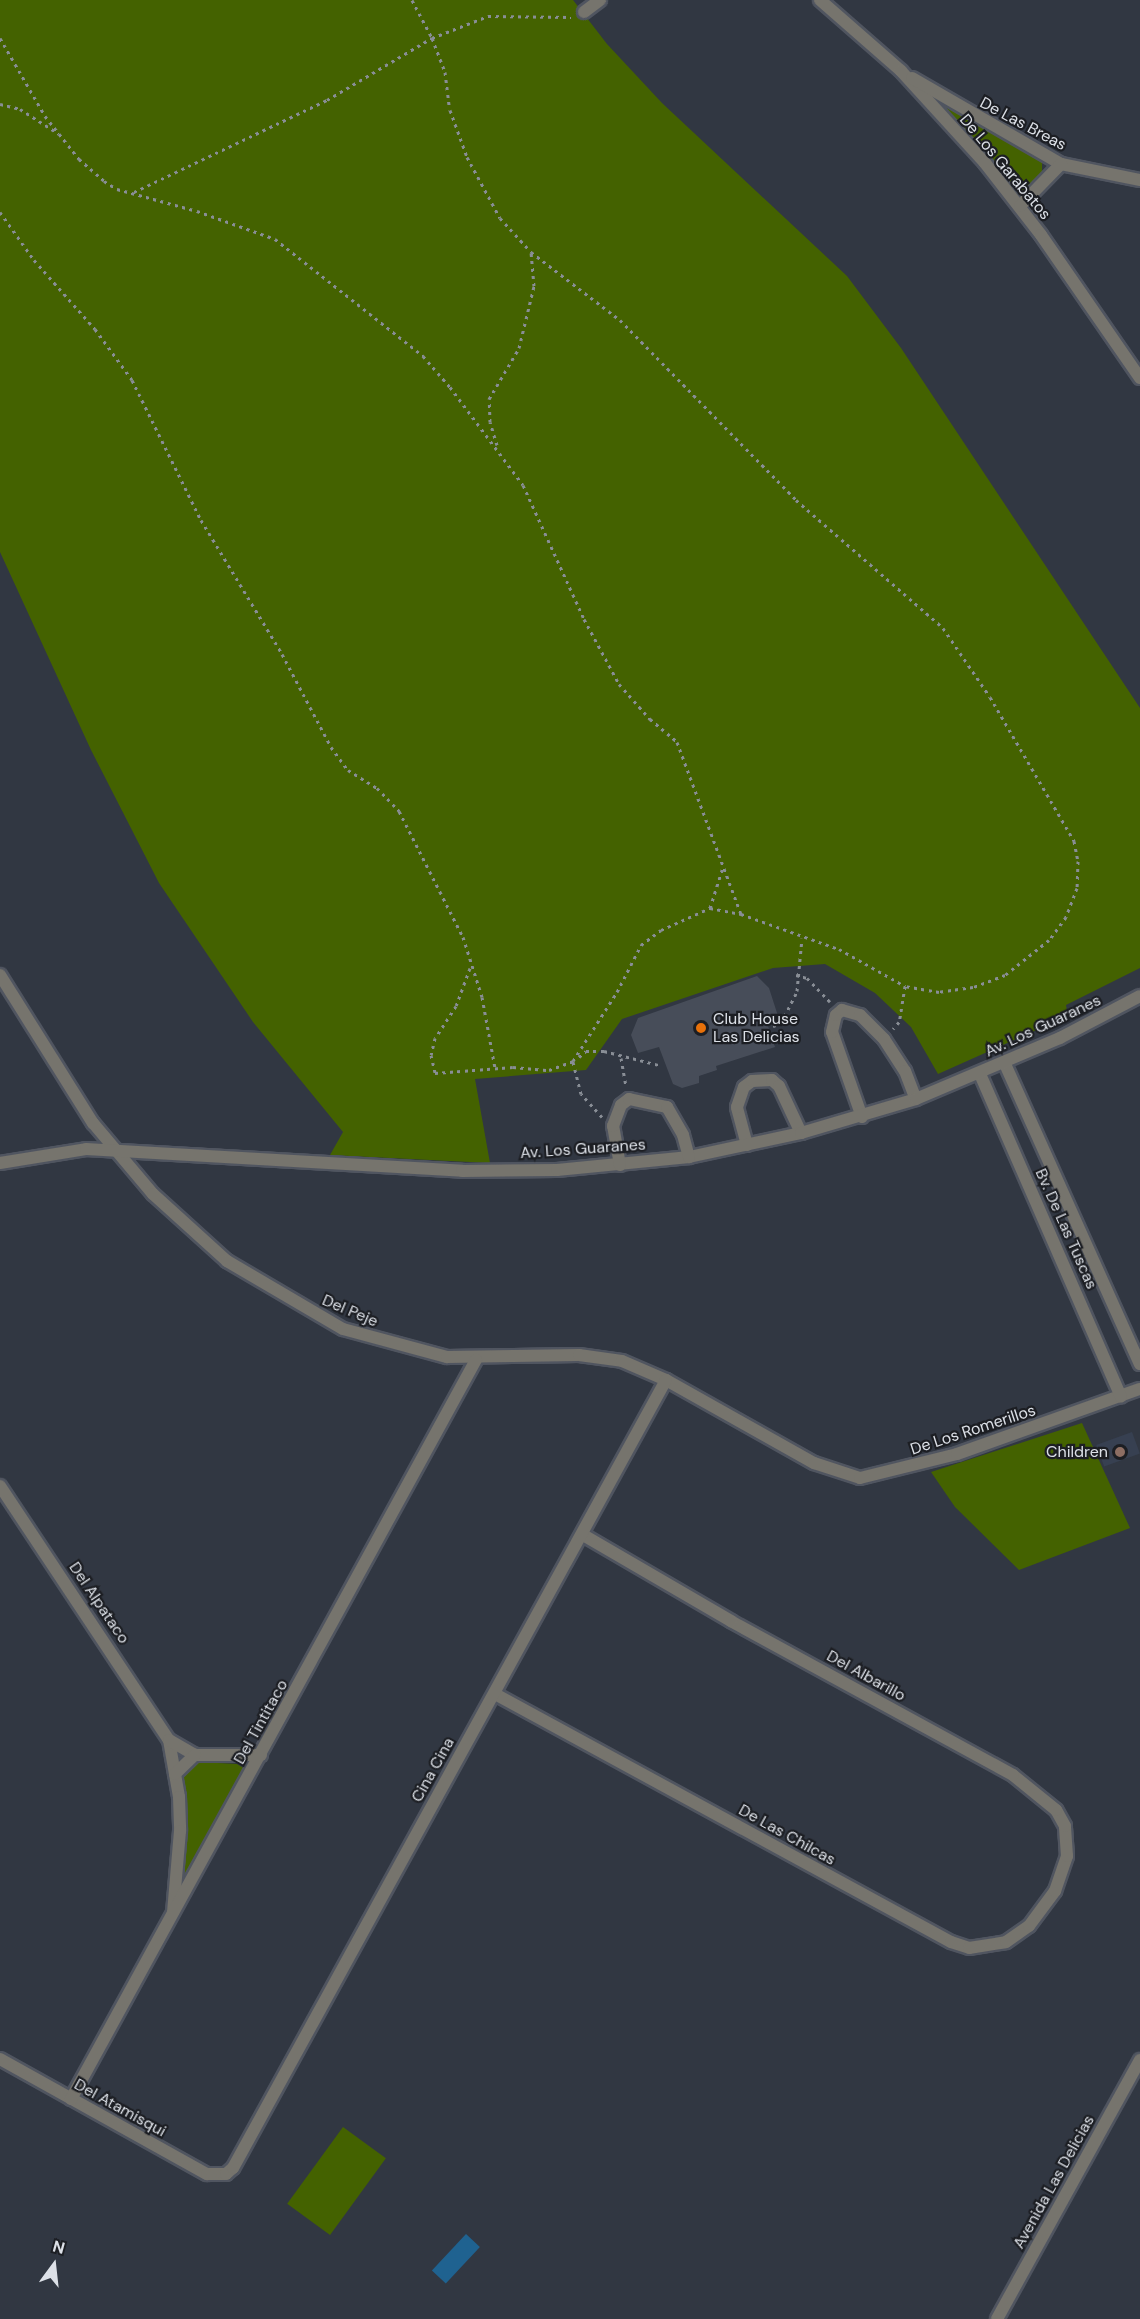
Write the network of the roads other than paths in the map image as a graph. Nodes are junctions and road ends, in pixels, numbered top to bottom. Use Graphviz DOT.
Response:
graph roads {
  1 [pos="600,0"];
  2 [pos="820,0"];
  3 [pos="584,12"];
  4 [pos="901,71"];
  5 [pos="1061,164"];
  6 [pos="1140,180"];
  7 [pos="1020,206"];
  8 [pos="1140,378"];
  9 [pos="0,975"];
  10 [pos="1140,996"];
  11 [pos="1005,1064"];
  12 [pos="980,1074"];
  13 [pos="916,1099"];
  14 [pos="862,1117"];
  15 [pos="801,1134"];
  16 [pos="747,1145"];
  17 [pos="114,1150"];
  18 [pos="688,1157"];
  19 [pos="0,1163"];
  20 [pos="620,1165"];
  21 [pos="476,1360"];
  22 [pos="1140,1364"];
  23 [pos="666,1380"];
  24 [pos="1140,1389"];
  25 [pos="1121,1396"];
  26 [pos="814,1463"];
  27 [pos="0,1486"];
  28 [pos="582,1535"];
  29 [pos="495,1694"];
  30 [pos="169,1740"];
  31 [pos="195,1755"];
  32 [pos="261,1755"];
  33 [pos="175,1774"];
  34 [pos="1055,1891"];
  35 [pos="172,1919"];
  36 [pos="0,2059"];
  37 [pos="1140,2060"];
  38 [pos="71,2099"];
  39 [pos="226,2174"];
  40 [pos="997,2319"];
  1 -- 3 [label="street"];
  2 -- 4 [label="street, De Los Garabatos"];
  4 -- 5 [label="street, De Las Breas"];
  4 -- 7 [label="street, De Los Garabatos"];
  5 -- 6 [label="street, De Las Breas"];
  5 -- 7 [label="street"];
  7 -- 8 [label="street, De Los Garabatos"];
  9 -- 17 [label="street, Del Peje"];
  10 -- 11 [label="street, Av. Los Guaranes"];
  11 -- 12 [label="street, Av. Los Guaranes"];
  11 -- 22 [label="street, Bv. De Las Tuscas"];
  12 -- 13 [label="street, Av. Los Guaranes"];
  12 -- 25 [label="street, Bv. De Las Tuscas"];
  13 -- 14 [label="street, Av. Los Guaranes"];
  13 -- 14 [label="street"];
  14 -- 15 [label="street, Av. Los Guaranes"];
  15 -- 16 [label="street, Av. Los Guaranes"];
  15 -- 16 [label="street"];
  16 -- 18 [label="street, Av. Los Guaranes"];
  17 -- 19 [label="street, Av. Los Guaranes"];
  17 -- 20 [label="street, Av. Los Guaranes"];
  17 -- 21 [label="street, Del Peje"];
  18 -- 20 [label="street, Av. Los Guaranes"];
  18 -- 20 [label="street"];
  21 -- 23 [label="street, Del Peje"];
  21 -- 32 [label="street, Del Tintitaco"];
  23 -- 26 [label="street, Del Peje"];
  23 -- 28 [label="street, Cina Cina"];
  24 -- 25 [label="street, De Los Romerillos"];
  25 -- 26 [label="street, De Los Romerillos"];
  27 -- 30 [label="street, Del Alpataco"];
  28 -- 29 [label="street, Cina Cina"];
  28 -- 34 [label="street, Del Albarillo"];
  29 -- 34 [label="street, De Las Chilcas"];
  29 -- 39 [label="street, Cina Cina"];
  30 -- 31 [label="street, Del Alpataco"];
  30 -- 33 [label="street, Del Alpataco"];
  31 -- 32 [label="street, Del Alpataco"];
  31 -- 33 [label="street"];
  32 -- 35 [label="street, Del Tintitaco"];
  33 -- 35 [label="street, Del Alpataco"];
  35 -- 38 [label="street, Del Tintitaco"];
  36 -- 38 [label="street, Del Atamisqui"];
  37 -- 40 [label="street, Avenida Las Delicias"];
  38 -- 39 [label="street, Del Atamisqui"];
}
